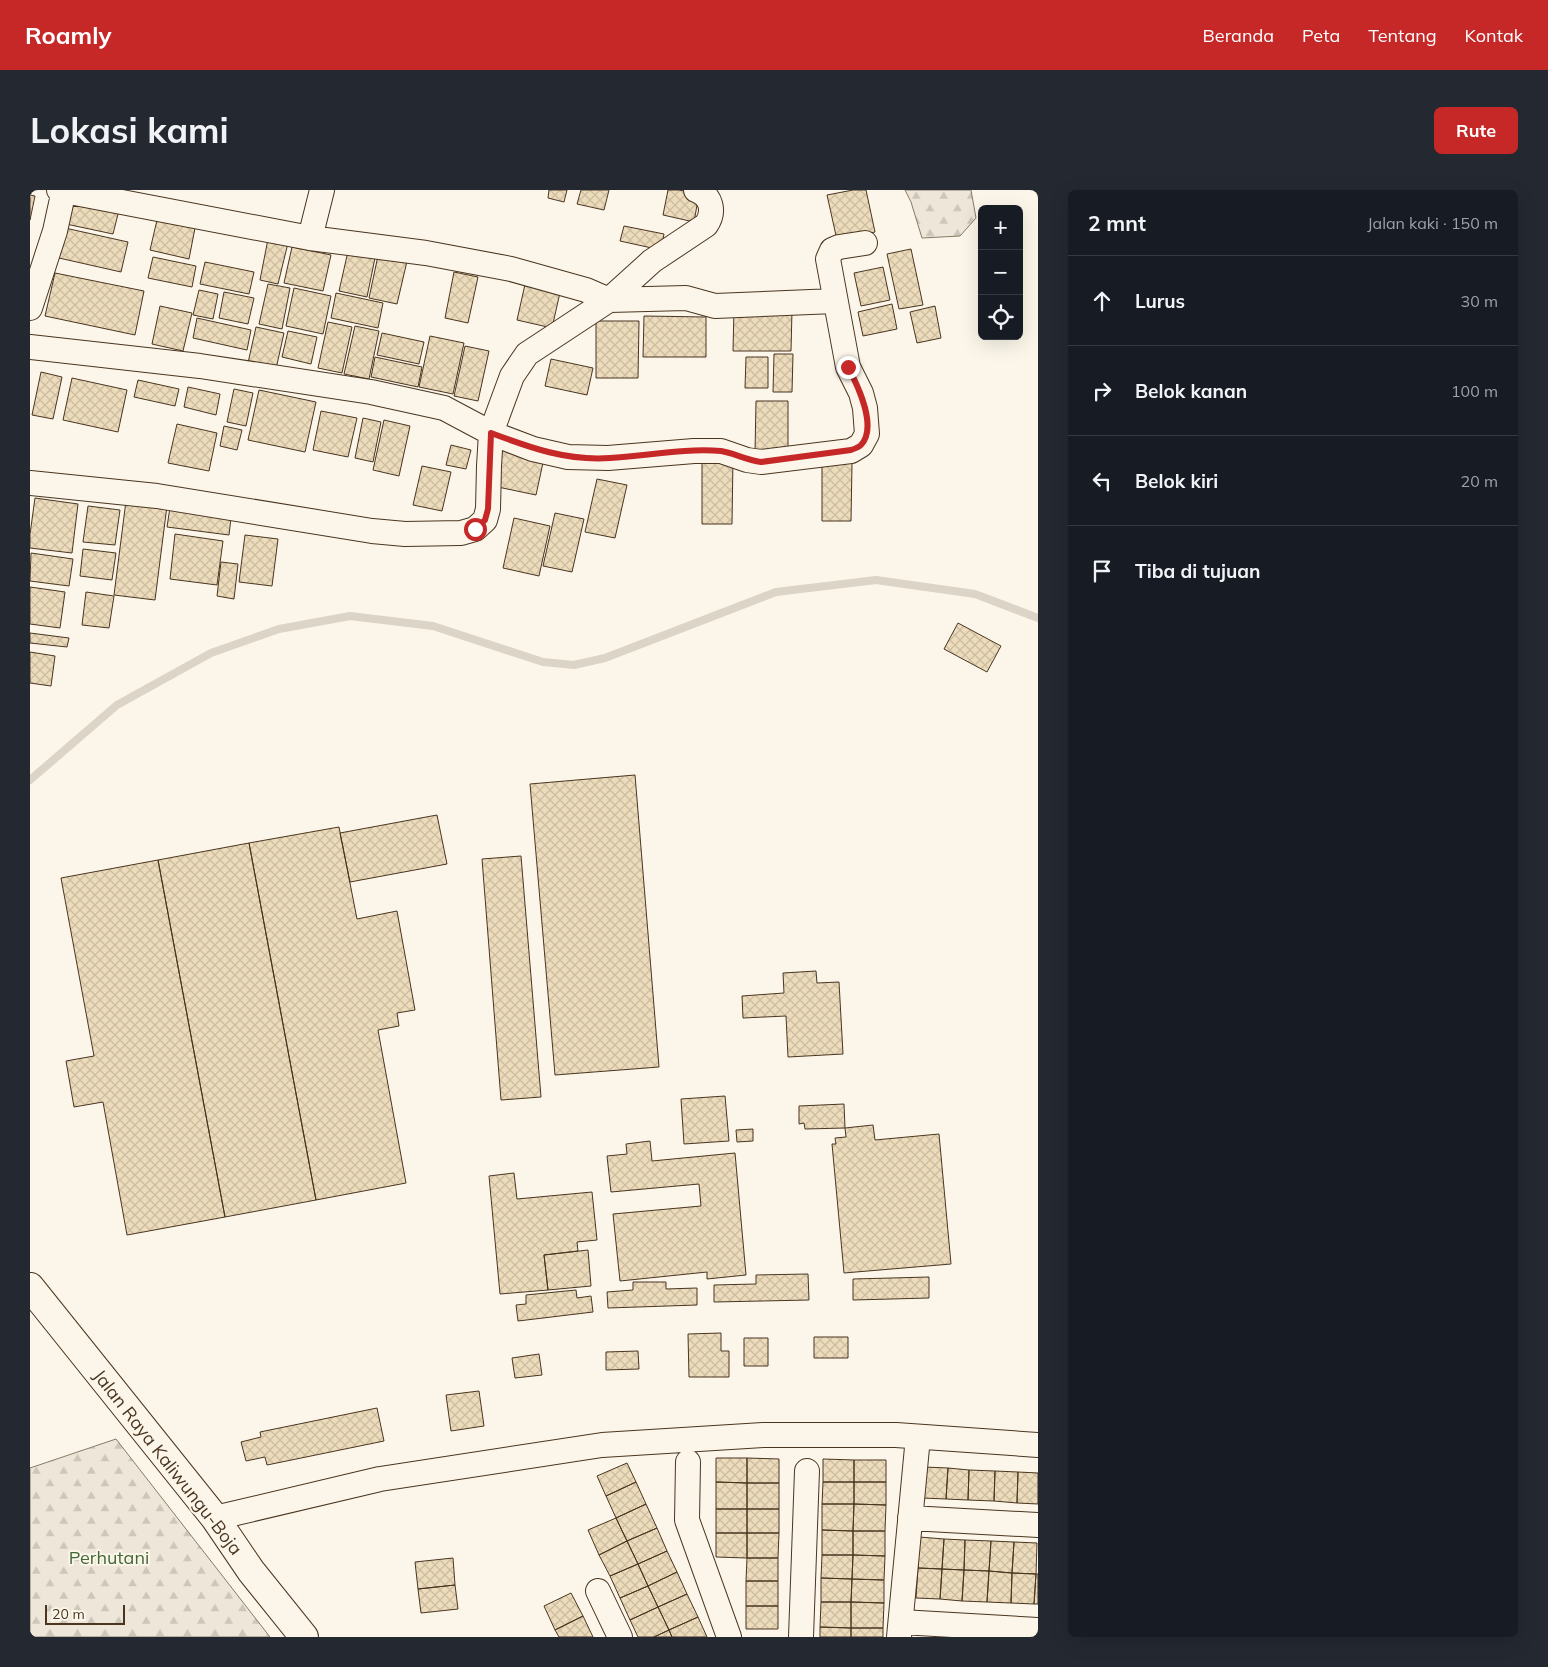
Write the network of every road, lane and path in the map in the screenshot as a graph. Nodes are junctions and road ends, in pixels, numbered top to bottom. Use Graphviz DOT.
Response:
graph roads {
  1 [pos="62,190"];
  2 [pos="322,190"];
  3 [pos="696,190"];
  4 [pos="310,238"];
  5 [pos="864,243"];
  6 [pos="609,300"];
  7 [pos="835,301"];
  8 [pos="30,308"];
  9 [pos="30,347"];
  10 [pos="491,433"];
  11 [pos="30,484"];
  12 [pos="30,1287"];
  13 [pos="918,1437"];
  14 [pos="1038,1445"];
  15 [pos="688,1462"];
  16 [pos="808,1471"];
  17 [pos="215,1518"];
  18 [pos="910,1518"];
  19 [pos="1038,1524"];
  20 [pos="598,1591"];
  21 [pos="900,1629"];
  22 [pos="1038,1630"];
  23 [pos="304,1637"];
  24 [pos="620,1637"];
  25 [pos="729,1637"];
  26 [pos="801,1637"];
  1 -- 4 [label="street"];
  1 -- 8 [label="street"];
  2 -- 4 [label="street"];
  3 -- 6 [label="street"];
  4 -- 6 [label="street"];
  5 -- 7 [label="street"];
  6 -- 7 [label="street"];
  6 -- 10 [label="street"];
  7 -- 10 [label="street"];
  9 -- 10 [label="street"];
  10 -- 11 [label="street"];
  12 -- 17 [label="main road, Jalan Raya Kaliwungu-Boja"];
  13 -- 14 [label="street"];
  13 -- 17 [label="street"];
  13 -- 18 [label="street"];
  15 -- 25 [label="street"];
  16 -- 26 [label="street"];
  17 -- 23 [label="main road, Jalan Raya Kaliwungu-Boja"];
  18 -- 19 [label="street"];
  18 -- 21 [label="street"];
  20 -- 24 [label="street"];
  21 -- 22 [label="street"];
}
